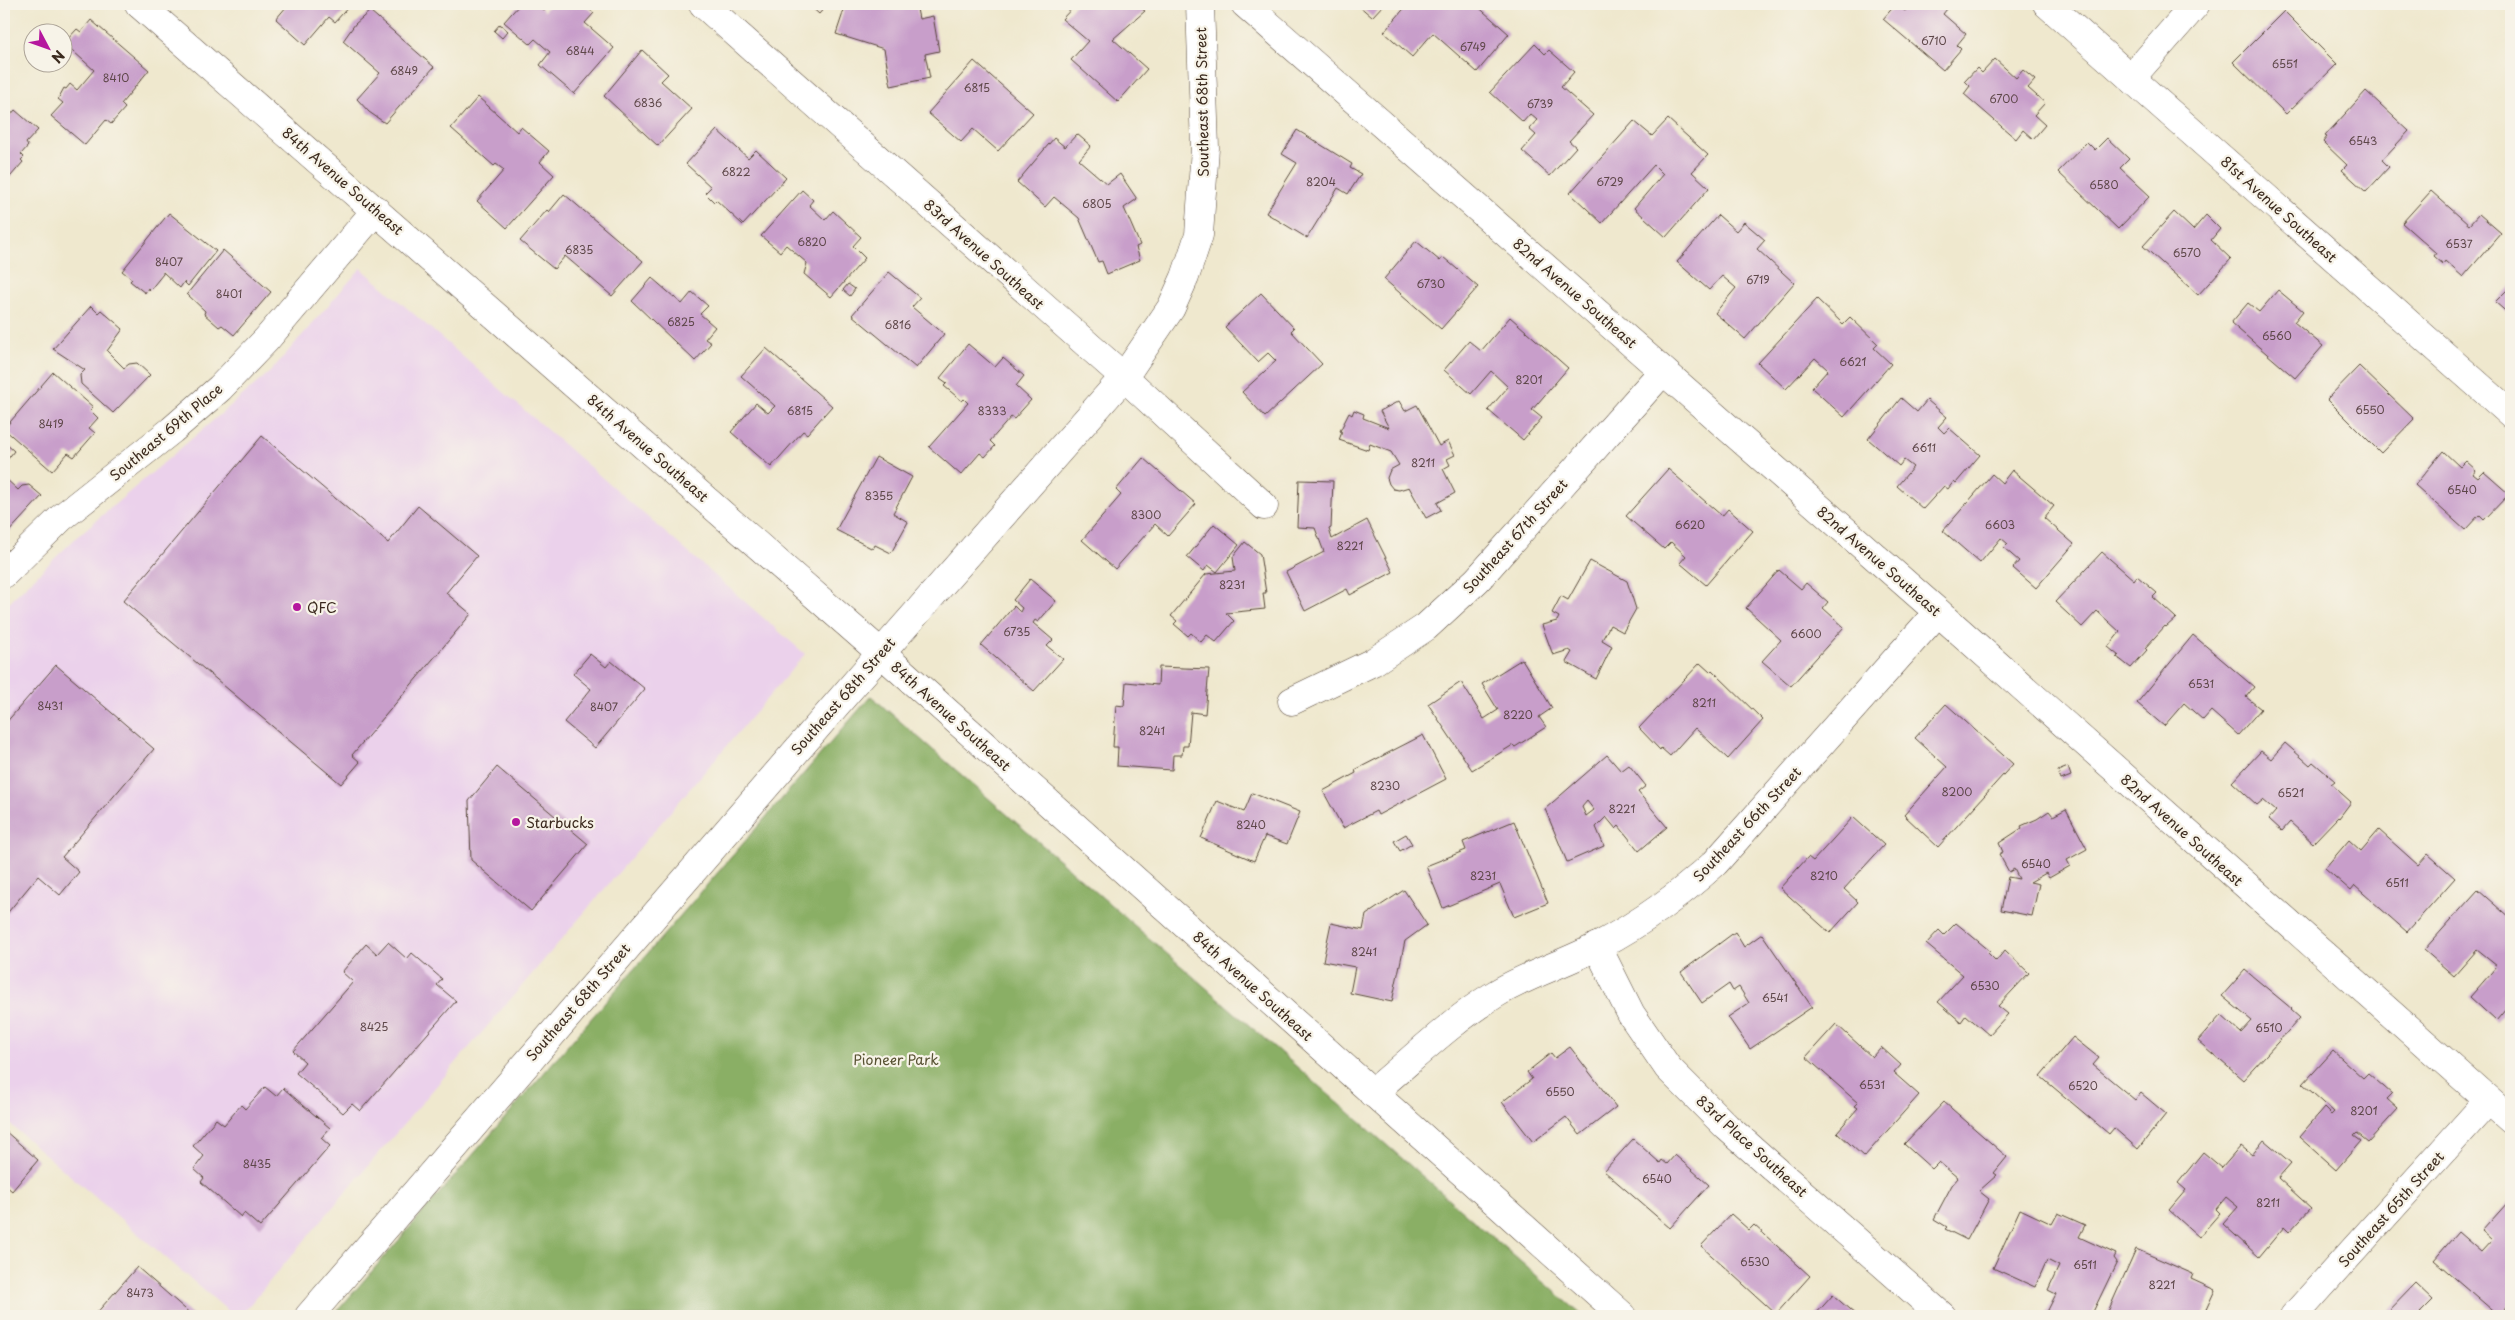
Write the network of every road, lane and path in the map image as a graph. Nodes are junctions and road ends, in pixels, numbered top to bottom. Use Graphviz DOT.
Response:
graph roads {
  1 [pos="138,4"];
  2 [pos="703,4"];
  3 [pos="1200,4"];
  4 [pos="1245,4"];
  5 [pos="2047,4"];
  6 [pos="2196,4"];
  7 [pos="2131,78"];
  8 [pos="376,210"];
  9 [pos="1663,371"];
  10 [pos="1124,378"];
  11 [pos="2511,414"];
  12 [pos="1264,506"];
  13 [pos="4,574"];
  14 [pos="1938,612"];
  15 [pos="881,653"];
  16 [pos="1292,701"];
  17 [pos="1597,946"];
  18 [pos="1372,1093"];
  19 [pos="2488,1101"];
  20 [pos="2511,1120"];
  21 [pos="309,1316"];
  22 [pos="1623,1316"];
  23 [pos="1942,1316"];
  24 [pos="2294,1316"];
  1 -- 8 [label="street, 84th Avenue Southeast"];
  2 -- 10 [label="street, 83rd Avenue Southeast"];
  3 -- 10 [label="street, Southeast 68th Street"];
  4 -- 9 [label="street, 82nd Avenue Southeast"];
  5 -- 7 [label="street, 81st Avenue Southeast"];
  6 -- 7 [label="street"];
  7 -- 11 [label="street, 81st Avenue Southeast"];
  8 -- 13 [label="street, Southeast 69th Place"];
  8 -- 15 [label="street, 84th Avenue Southeast"];
  9 -- 14 [label="street, 82nd Avenue Southeast"];
  9 -- 16 [label="street, Southeast 67th Street"];
  10 -- 12 [label="street, 83rd Avenue Southeast"];
  10 -- 15 [label="street, Southeast 68th Street"];
  14 -- 17 [label="street, Southeast 66th Street"];
  14 -- 19 [label="street, 82nd Avenue Southeast"];
  15 -- 18 [label="street, 84th Avenue Southeast"];
  15 -- 21 [label="street, Southeast 68th Street"];
  17 -- 18 [label="street, Southeast 66th Street"];
  17 -- 23 [label="street, 83rd Place Southeast"];
  18 -- 22 [label="street, 84th Avenue Southeast"];
  19 -- 20 [label="street, 82nd Avenue Southeast"];
  19 -- 24 [label="street, Southeast 65th Street"];
}
